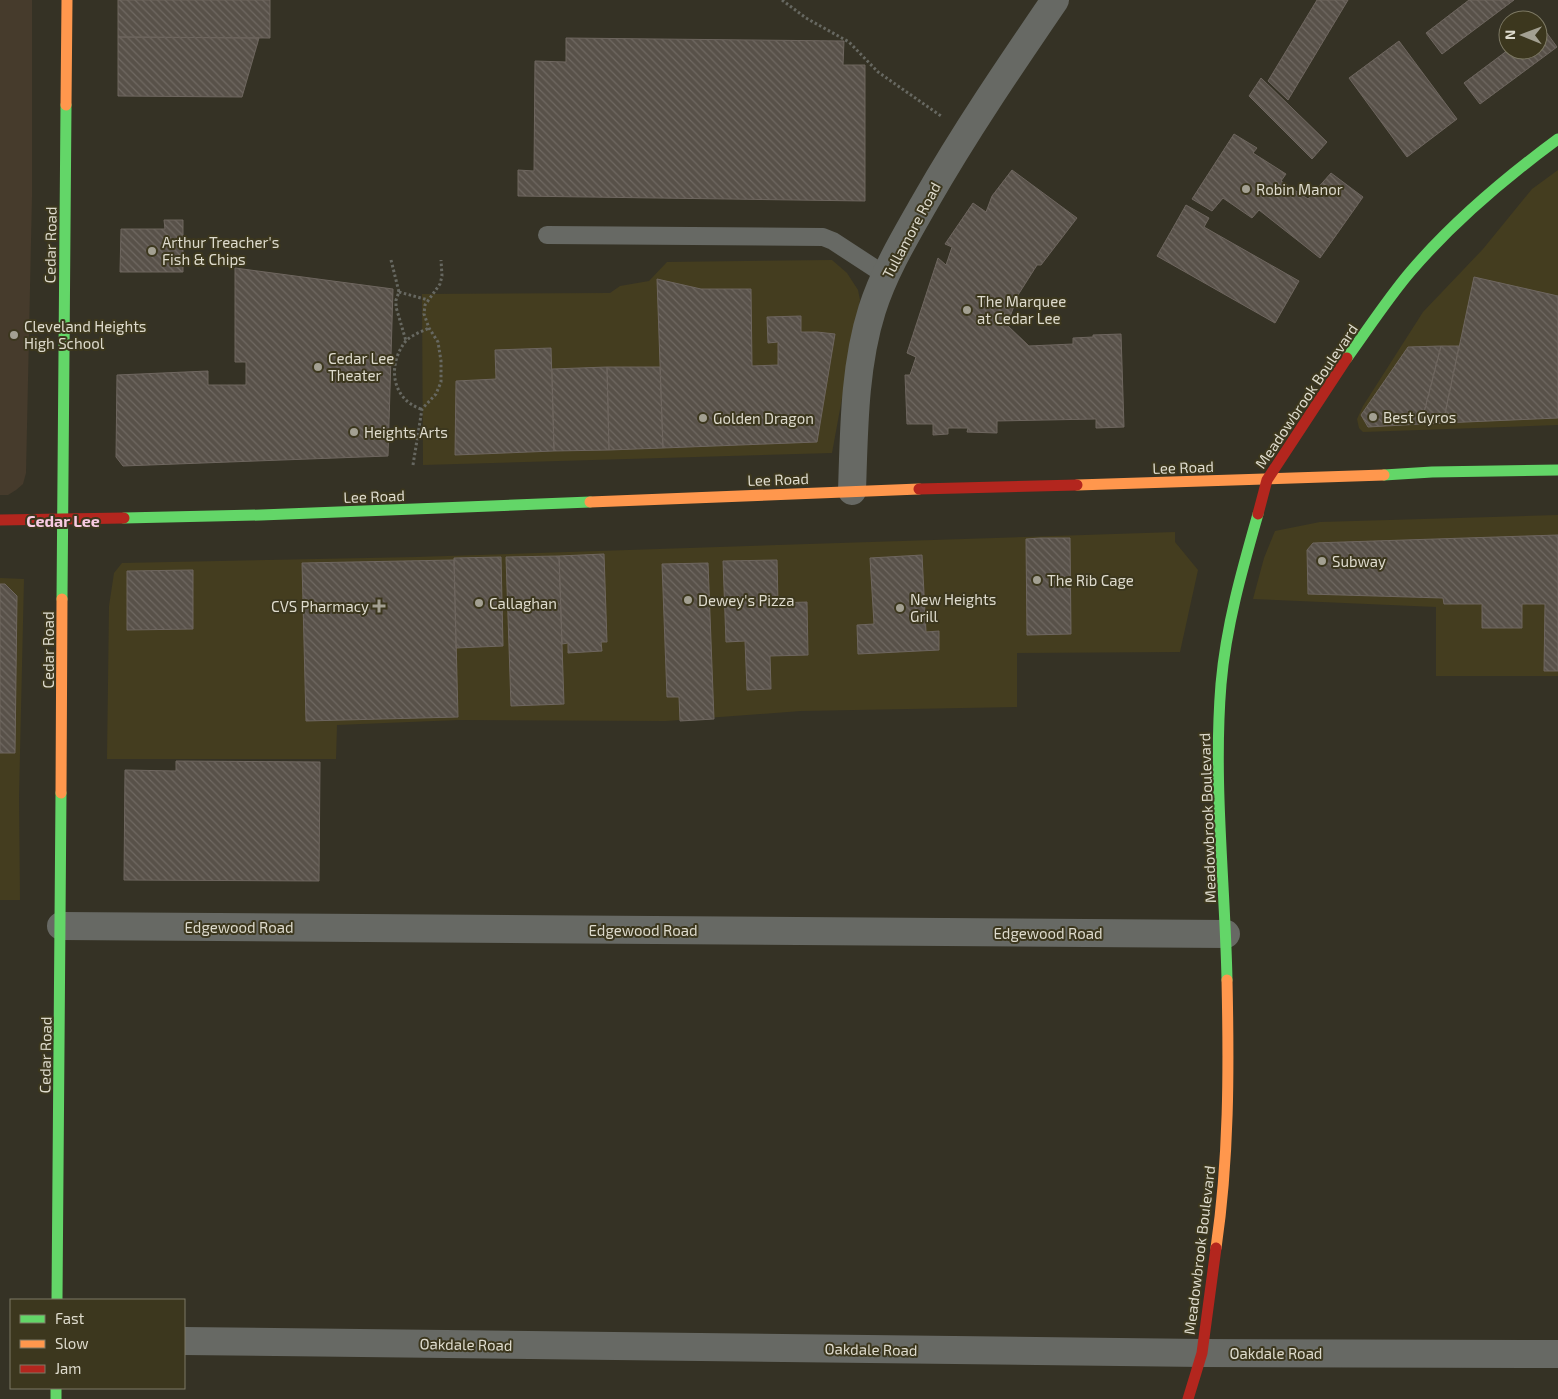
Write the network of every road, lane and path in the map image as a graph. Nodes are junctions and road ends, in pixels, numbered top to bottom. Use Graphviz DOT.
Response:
graph roads {
  1 [pos="67,0"];
  2 [pos="782,0"];
  3 [pos="1055,0"];
  4 [pos="941,116"];
  5 [pos="1558,139"];
  6 [pos="547,235"];
  7 [pos="391,260"];
  8 [pos="441,260"];
  9 [pos="885,274"];
  10 [pos="398,292"];
  11 [pos="428,300"];
  12 [pos="429,328"];
  13 [pos="406,342"];
  14 [pos="422,409"];
  15 [pos="413,465"];
  16 [pos="1558,470"];
  17 [pos="1267,480"];
  18 [pos="852,491"];
  19 [pos="0,520"];
  20 [pos="64,520"];
  21 [pos="61,926"];
  22 [pos="1226,934"];
  23 [pos="57,1299"];
  24 [pos="185,1341"];
  25 [pos="1202,1353"];
  26 [pos="1558,1354"];
  27 [pos="1188,1399"];
  1 -- 20 [label="main road, Cedar Road"];
  2 -- 4 [label="path"];
  3 -- 9 [label="street, Tullamore Road"];
  5 -- 17 [label="main road, Meadowbrook Boulevard"];
  6 -- 9 [label="lane"];
  7 -- 10 [label="path"];
  8 -- 12 [label="path"];
  9 -- 18 [label="street, Tullamore Road"];
  10 -- 11 [label="path"];
  10 -- 13 [label="path"];
  12 -- 13 [label="path"];
  12 -- 14 [label="path"];
  13 -- 14 [label="path"];
  14 -- 15 [label="path"];
  16 -- 17 [label="main road, Lee Road"];
  17 -- 18 [label="main road, Lee Road"];
  17 -- 22 [label="main road, Meadowbrook Boulevard"];
  18 -- 20 [label="main road, Lee Road"];
  19 -- 20 [label="main road, Lee Road"];
  20 -- 21 [label="main road, Cedar Road"];
  21 -- 22 [label="street, Edgewood Road"];
  21 -- 23 [label="main road, Cedar Road"];
  22 -- 25 [label="main road, Meadowbrook Boulevard"];
  24 -- 25 [label="street, Oakdale Road"];
  25 -- 26 [label="street, Oakdale Road"];
  25 -- 27 [label="main road, Meadowbrook Boulevard"];
}
